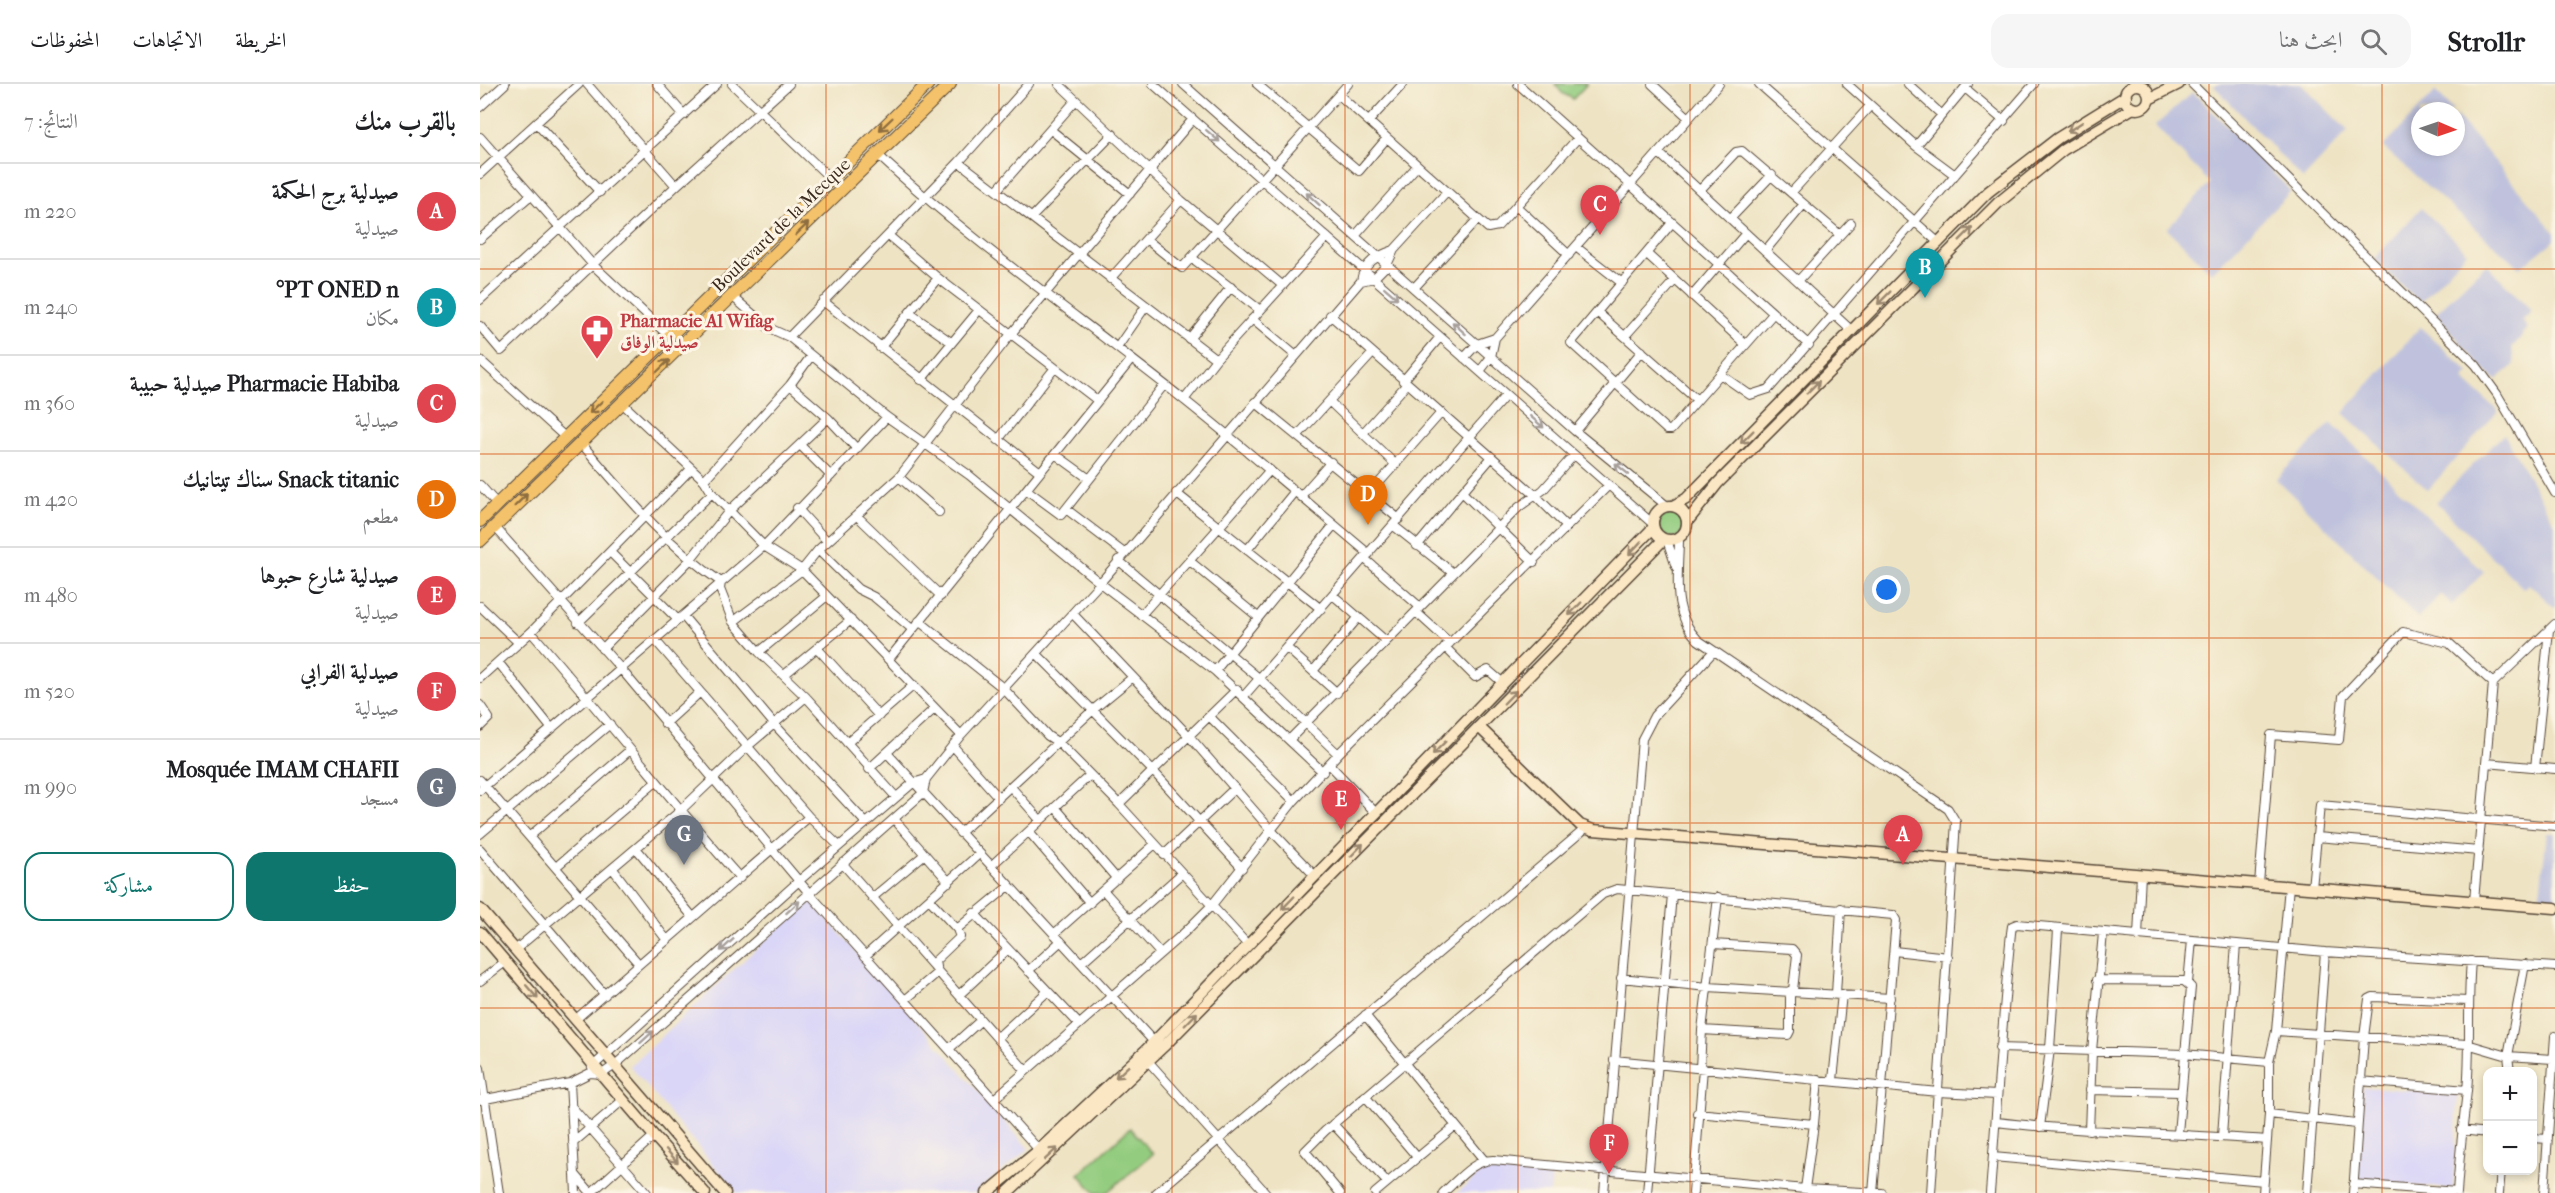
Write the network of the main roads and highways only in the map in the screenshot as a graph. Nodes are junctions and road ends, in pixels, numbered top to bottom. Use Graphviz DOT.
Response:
graph roads {
  1 [pos="928,84"];
  2 [pos="950,84"];
  3 [pos="2121,84"];
  4 [pos="2139,84"];
  5 [pos="2179,84"];
  6 [pos="2126,96"];
  7 [pos="2149,99"];
  8 [pos="2133,108"];
  9 [pos="1670,506"];
  10 [pos="480,521"];
  11 [pos="1687,522"];
  12 [pos="1653,526"];
  13 [pos="1665,540"];
  14 [pos="480,541"];
  15 [pos="1480,728"];
  16 [pos="2555,908"];
  17 [pos="480,909"];
  18 [pos="480,932"];
  19 [pos="705,1193"];
  20 [pos="725,1193"];
  21 [pos="987,1193"];
  22 [pos="1007,1193"];
  1 -- 10 [label="main road, Boulevard de la Mecque, one-way"];
  14 -- 2 [label="main road, Boulevard de la Mecque, one-way"];
  3 -- 6 [label="main road"];
  4 -- 6 [label="main road"];
  4 -- 7 [label="main road"];
  5 -- 7 [label="main road"];
  6 -- 8 [label="main road"];
  6 -- 9 [label="main road, one-way"];
  7 -- 8 [label="main road"];
  11 -- 8 [label="main road, one-way"];
  9 -- 11 [label="main road"];
  9 -- 12 [label="main road"];
  11 -- 13 [label="main road"];
  12 -- 13 [label="main road"];
  12 -- 21 [label="main road, one-way"];
  15 -- 13 [label="main road, one-way"];
  15 -- 16 [label="main road"];
  22 -- 15 [label="main road, one-way"];
  17 -- 20 [label="main road"];
  18 -- 19 [label="main road, one-way"];
}
